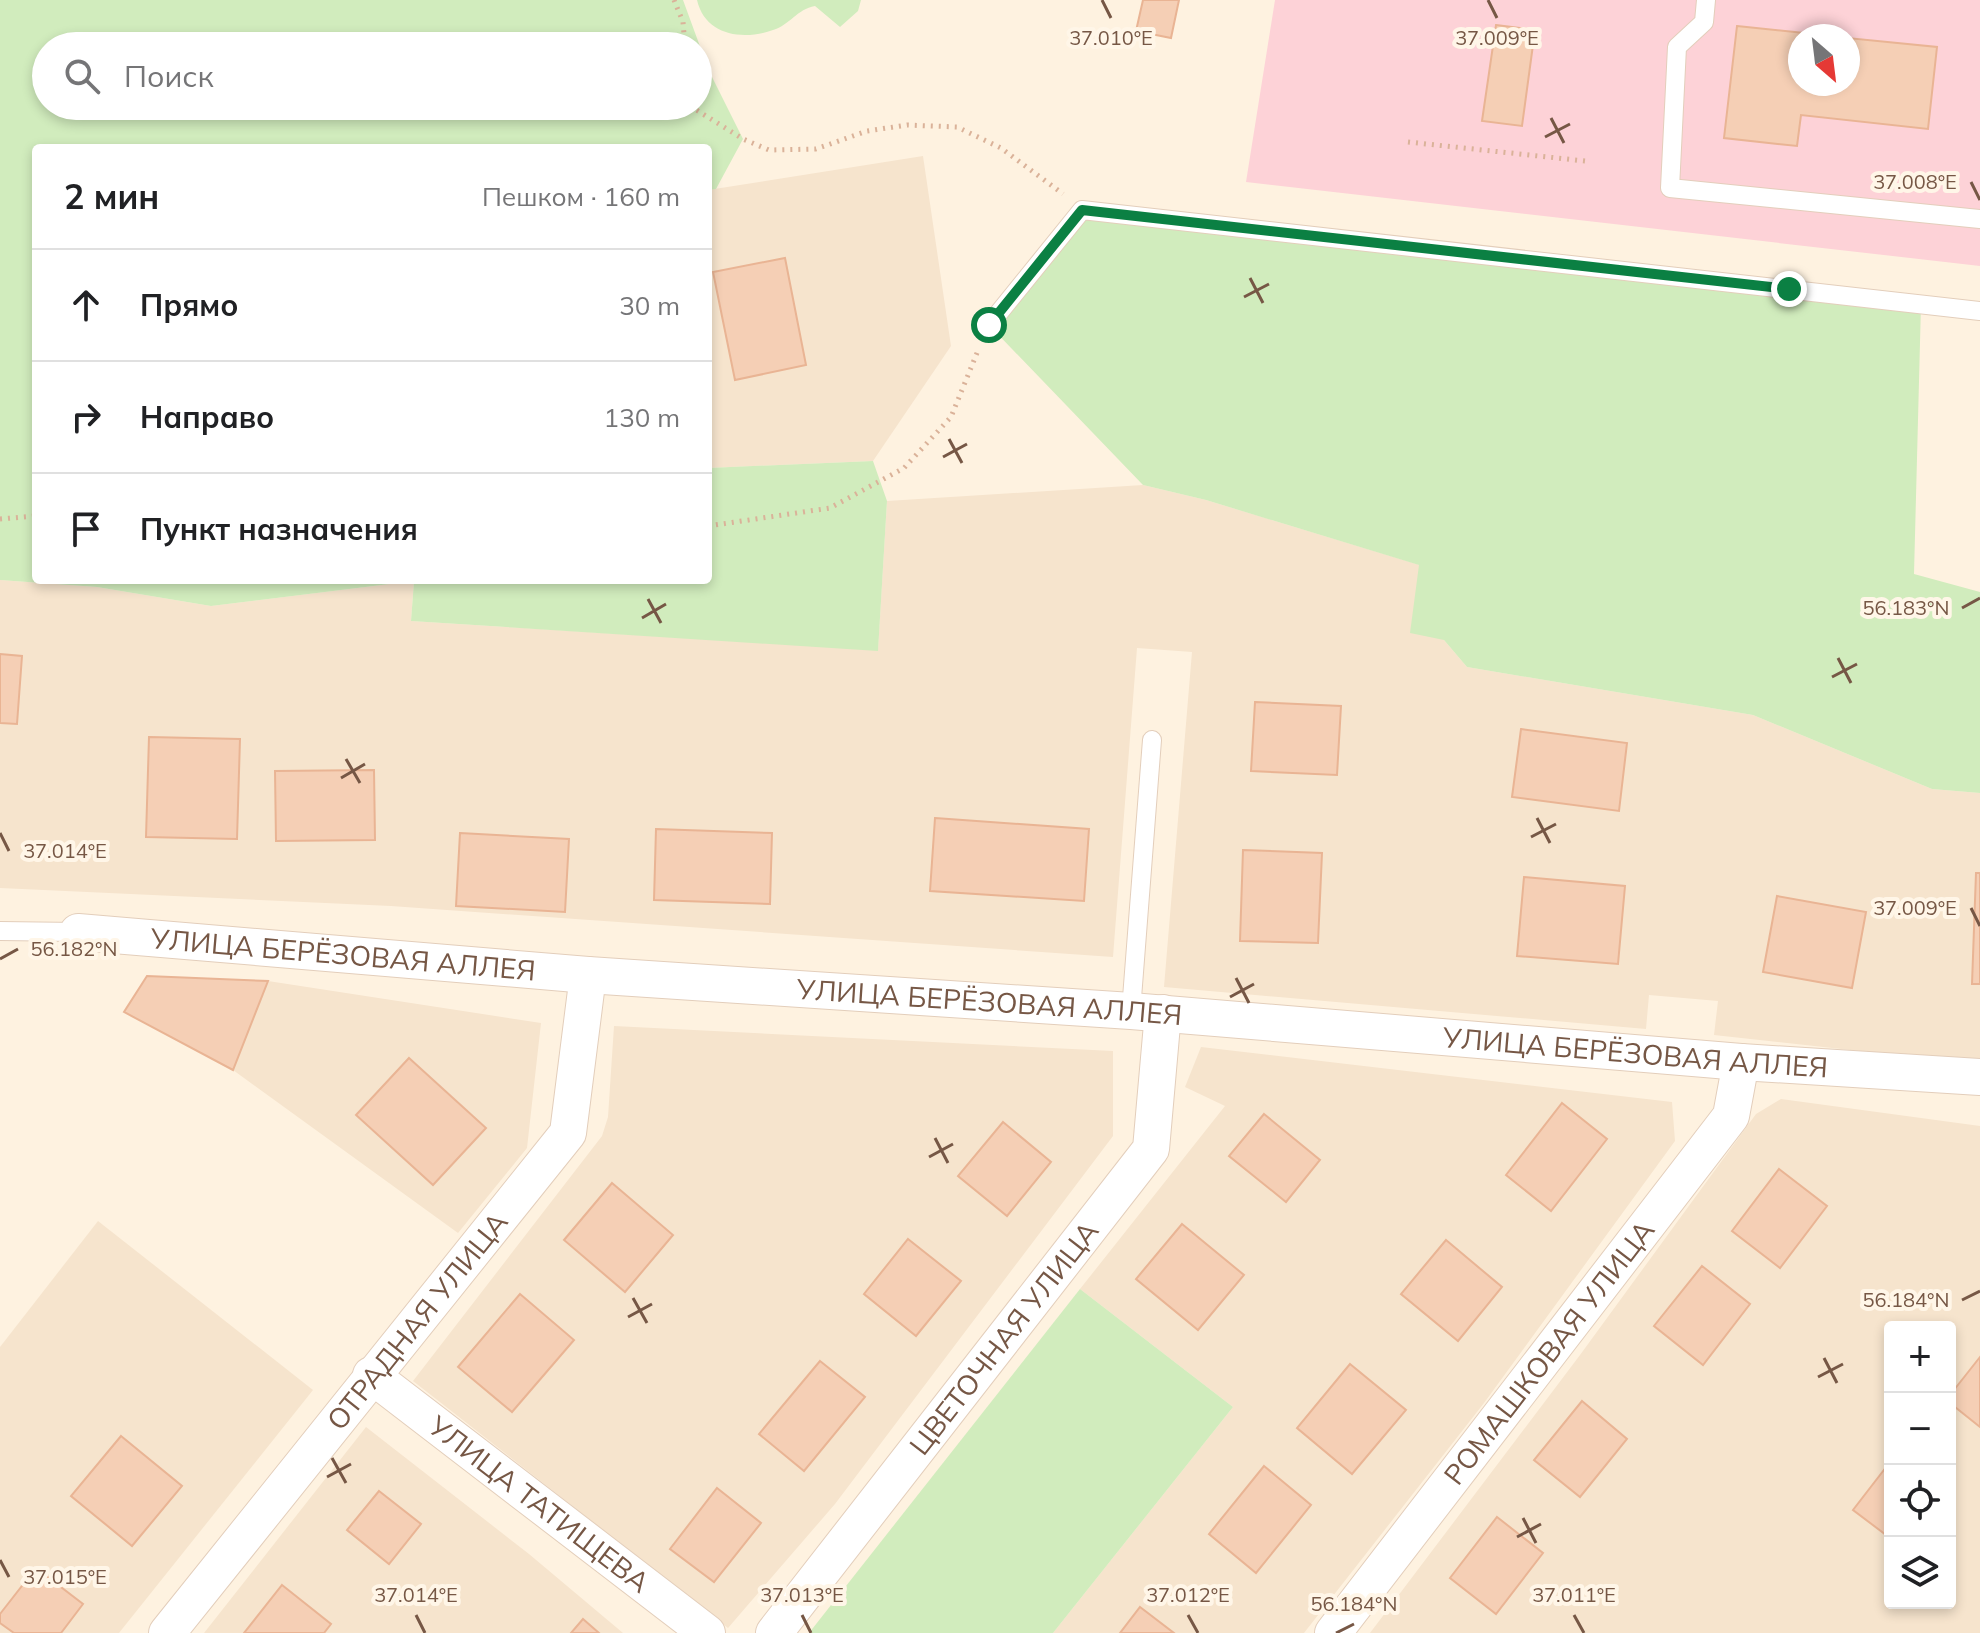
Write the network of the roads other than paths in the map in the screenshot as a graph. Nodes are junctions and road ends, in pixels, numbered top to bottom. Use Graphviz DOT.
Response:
graph roads {
  1 [pos="1706,0"];
  2 [pos="1980,219"];
  3 [pos="1980,311"];
  4 [pos="989,325"];
  5 [pos="1152,740"];
  6 [pos="0,931"];
  7 [pos="78,932"];
  8 [pos="588,975"];
  9 [pos="1147,1012"];
  10 [pos="1741,1062"];
  11 [pos="1980,1077"];
  12 [pos="371,1375"];
  13 [pos="167,1633"];
  14 [pos="707,1633"];
  15 [pos="774,1633"];
  16 [pos="1333,1633"];
  1 -- 2 [label="lane"];
  3 -- 4 [label="lane"];
  5 -- 9 [label="lane, ЦВЕТОЧНАЯ УЛИЦА"];
  6 -- 7 [label="lane, УЛИЦА БЕРЁЗОВАЯ АЛЛЕЯ"];
  7 -- 8 [label="street, УЛИЦА БЕРЁЗОВАЯ АЛЛЕЯ"];
  8 -- 9 [label="street, УЛИЦА БЕРЁЗОВАЯ АЛЛЕЯ"];
  8 -- 12 [label="street, ОТРАДНАЯ УЛИЦА"];
  9 -- 10 [label="street, УЛИЦА БЕРЁЗОВАЯ АЛЛЕЯ"];
  9 -- 15 [label="street, ЦВЕТОЧНАЯ УЛИЦА"];
  10 -- 11 [label="street, УЛИЦА БЕРЁЗОВАЯ АЛЛЕЯ"];
  10 -- 16 [label="street, РОМАШКОВАЯ УЛИЦА"];
  12 -- 13 [label="street, ОТРАДНАЯ УЛИЦА"];
  12 -- 14 [label="street, УЛИЦА ТАТИЩЕВА"];
}
